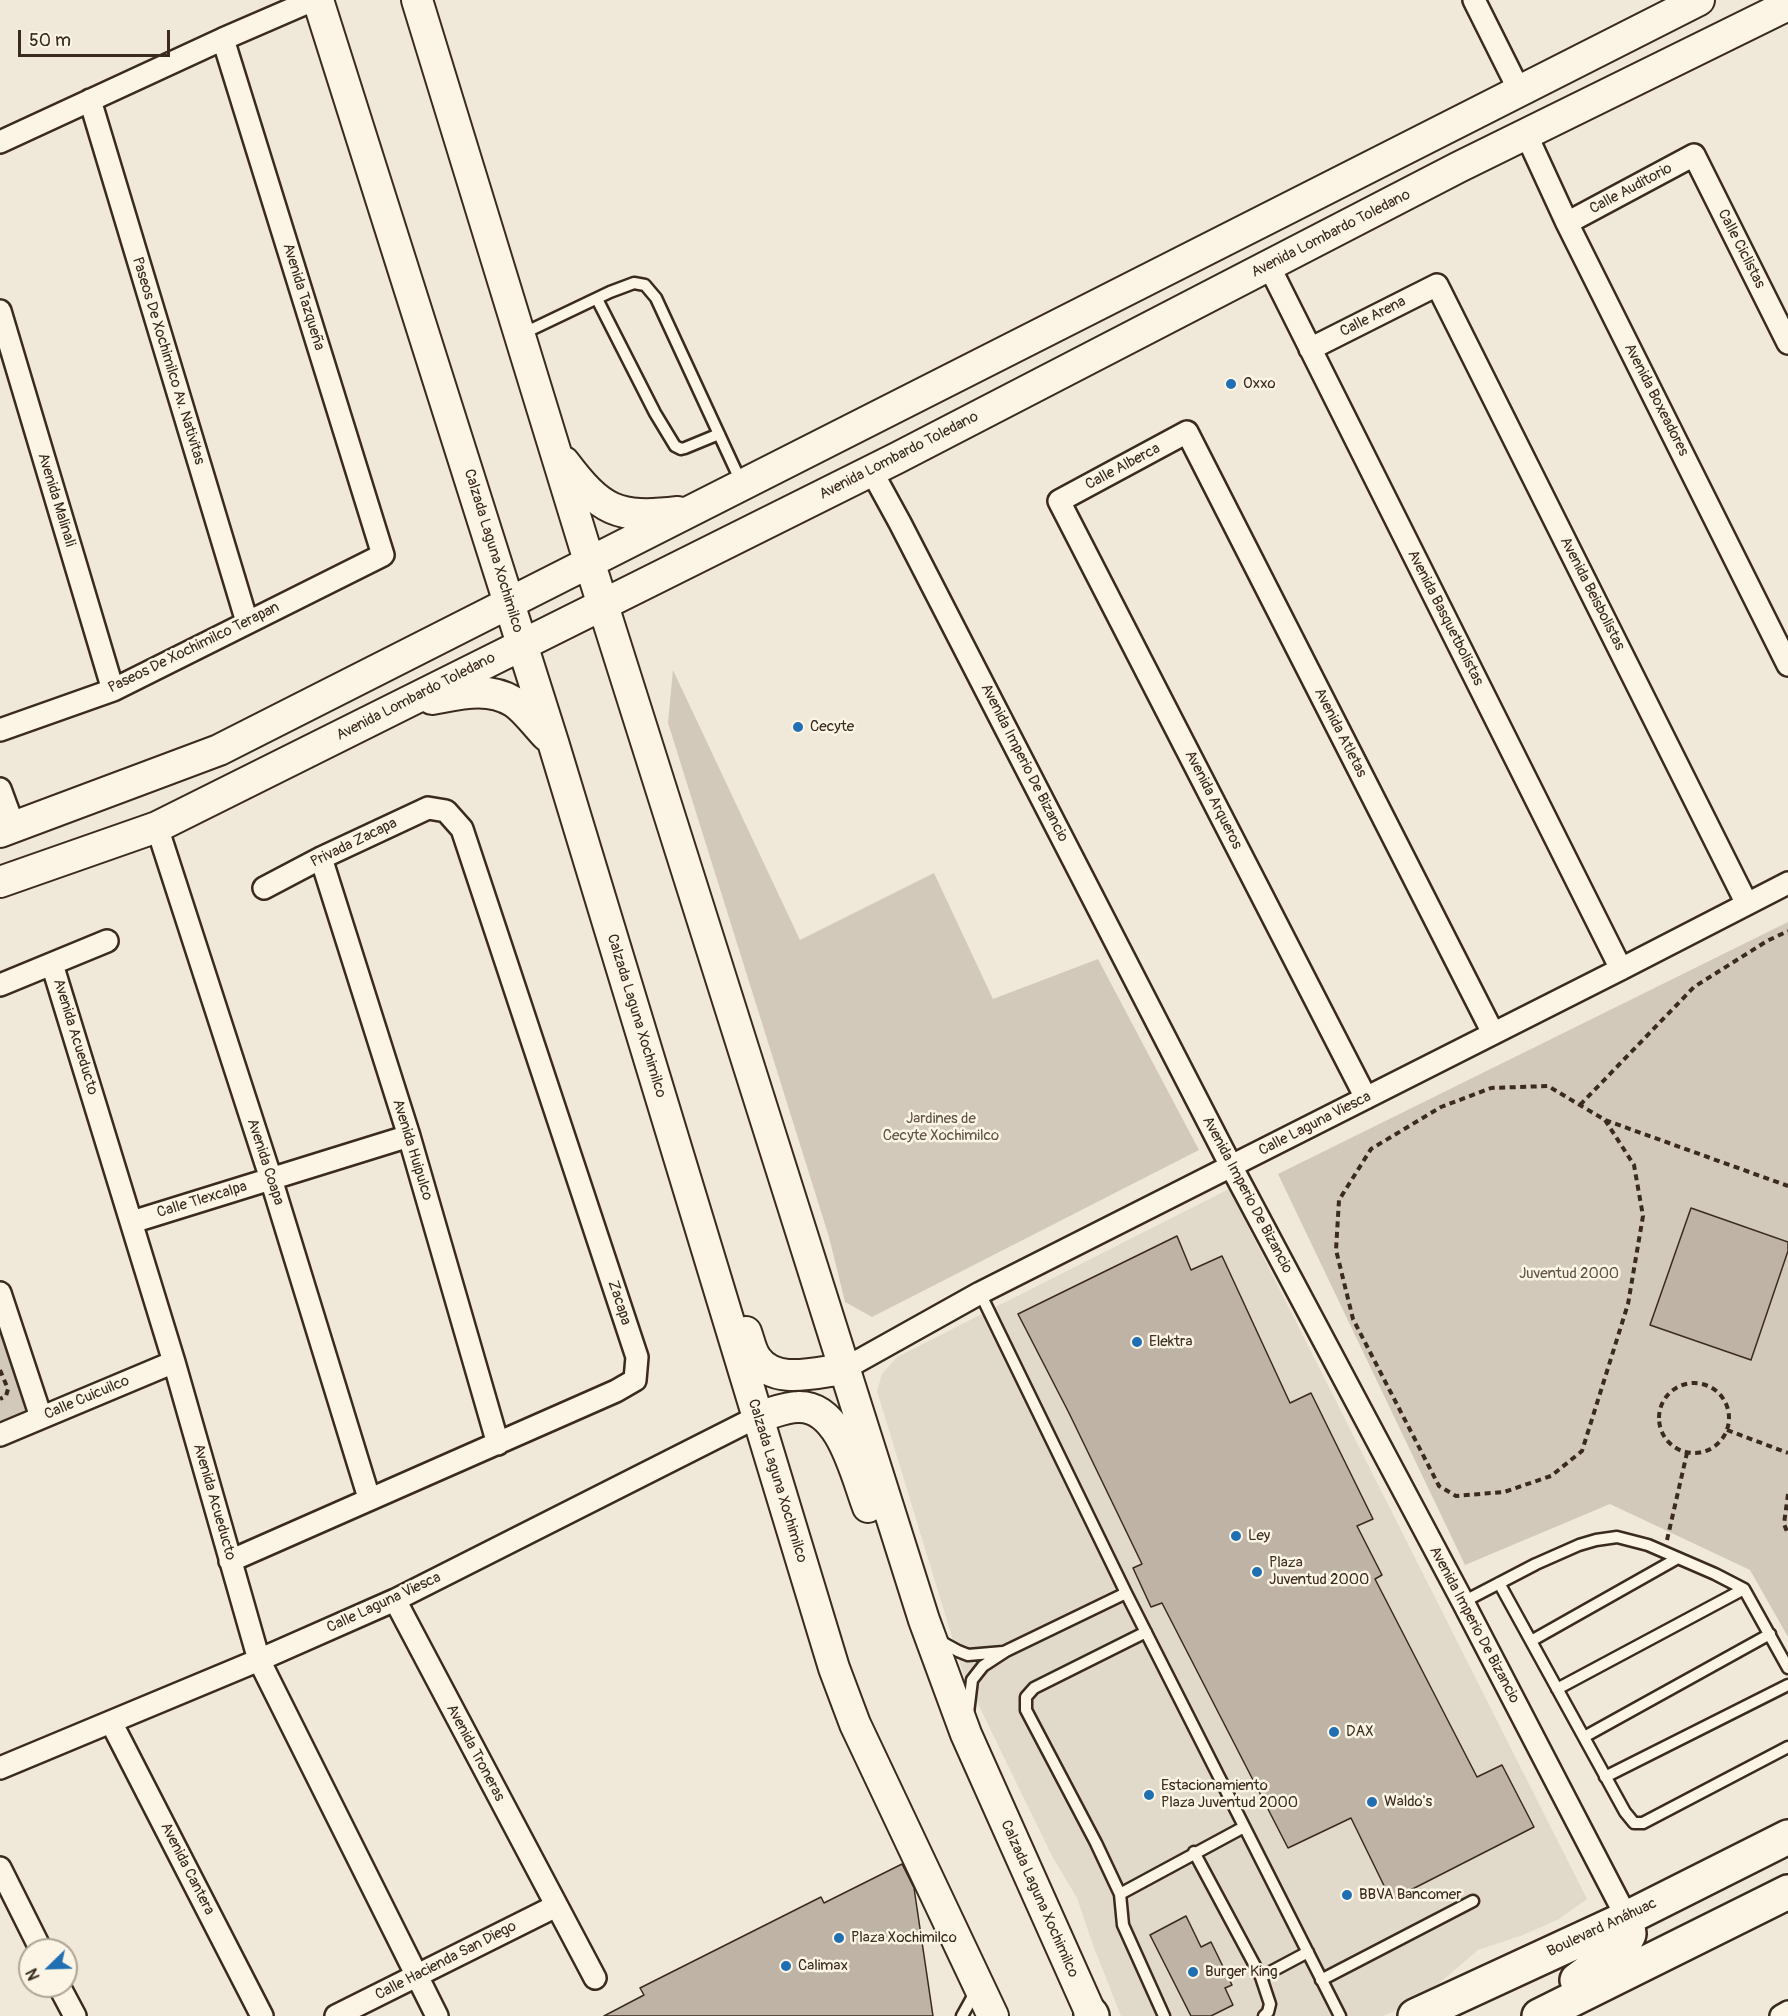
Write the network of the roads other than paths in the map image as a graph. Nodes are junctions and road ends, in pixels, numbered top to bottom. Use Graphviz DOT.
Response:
graph roads {
  1 [pos="313,0"];
  2 [pos="318,0"];
  3 [pos="417,0"];
  4 [pos="1474,0"];
  5 [pos="1699,0"];
  6 [pos="1786,11"];
  7 [pos="223,39"];
  8 [pos="1520,92"];
  9 [pos="90,100"];
  10 [pos="1526,134"];
  11 [pos="0,142"];
  12 [pos="1694,155"];
  13 [pos="1459,167"];
  14 [pos="1359,172"];
  15 [pos="1567,223"];
  16 [pos="1275,263"];
  17 [pos="1437,285"];
  18 [pos="597,299"];
  19 [pos="0,311"];
  20 [pos="519,336"];
  21 [pos="1788,343"];
  22 [pos="1310,349"];
  23 [pos="1187,432"];
  24 [pos="719,434"];
  25 [pos="554,450"];
  26 [pos="871,471"];
  27 [pos="742,484"];
  28 [pos="1059,501"];
  29 [pos="690,510"];
  30 [pos="383,555"];
  31 [pos="589,561"];
  32 [pos="509,603"];
  33 [pos="603,605"];
  34 [pos="247,622"];
  35 [pos="522,644"];
  36 [pos="1788,665"];
  37 [pos="113,690"];
  38 [pos="402,704"];
  39 [pos="0,730"];
  40 [pos="553,742"];
  41 [pos="0,789"];
  42 [pos="446,811"];
  43 [pos="157,827"];
  44 [pos="7,829"];
  45 [pos="321,858"];
  46 [pos="4,881"];
  47 [pos="1788,882"];
  48 [pos="264,888"];
  49 [pos="1746,904"];
  50 [pos="107,941"];
  51 [pos="52,964"];
  52 [pos="1621,969"];
  53 [pos="0,985"];
  54 [pos="1493,1033"];
  55 [pos="659,1091"];
  56 [pos="1366,1098"];
  57 [pos="409,1136"];
  58 [pos="1231,1166"];
  59 [pos="271,1179"];
  60 [pos="132,1222"];
  61 [pos="0,1293"];
  62 [pos="980,1293"];
  63 [pos="174,1362"];
  64 [pos="844,1369"];
  65 [pos="41,1417"];
  66 [pos="757,1417"];
  67 [pos="0,1435"];
  68 [pos="498,1444"];
  69 [pos="369,1498"];
  70 [pos="1678,1558"];
  71 [pos="230,1561"];
  72 [pos="1499,1583"];
  73 [pos="1744,1589"];
  74 [pos="1126,1593"];
  75 [pos="395,1600"];
  76 [pos="1463,1602"];
  77 [pos="924,1620"];
  78 [pos="1146,1632"];
  79 [pos="1770,1634"];
  80 [pos="1531,1641"];
  81 [pos="1006,1651"];
  82 [pos="259,1660"];
  83 [pos="1788,1668"];
  84 [pos="943,1677"];
  85 [pos="1788,1685"];
  86 [pos="1557,1689"];
  87 [pos="111,1722"];
  88 [pos="966,1734"];
  89 [pos="1584,1737"];
  90 [pos="1788,1747"];
  91 [pos="0,1768"];
  92 [pos="1605,1777"];
  93 [pos="1244,1827"];
  94 [pos="1788,1837"];
  95 [pos="1194,1852"];
  96 [pos="0,1868"];
  97 [pos="1788,1892"];
  98 [pos="1120,1894"];
  99 [pos="1473,1901"];
  100 [pos="556,1906"];
  101 [pos="1627,1918"];
  102 [pos="35,1938"];
  103 [pos="1308,1952"];
  104 [pos="417,1974"];
  105 [pos="1261,1977"];
  106 [pos="595,1978"];
  107 [pos="1321,1980"];
  108 [pos="978,1986"];
  109 [pos="66,1998"];
  110 [pos="1788,2012"];
  111 [pos="75,2016"];
  112 [pos="262,2016"];
  113 [pos="336,2016"];
  114 [pos="437,2016"];
  115 [pos="962,2016"];
  116 [pos="993,2016"];
  117 [pos="1092,2016"];
  118 [pos="1164,2016"];
  119 [pos="1264,2016"];
  120 [pos="1340,2016"];
  121 [pos="1415,2016"];
  122 [pos="1531,2016"];
  123 [pos="1539,2016"];
  124 [pos="1781,2016"];
  1 -- 7 [label="street"];
  2 -- 32 [label="main road, Calzada Laguna Xochimilco"];
  3 -- 20 [label="main road, Calzada Laguna Xochimilco"];
  4 -- 8 [label="street"];
  5 -- 8 [label="main road"];
  6 -- 10 [label="main road, Avenida Lombardo Toledano"];
  7 -- 9 [label="street"];
  7 -- 30 [label="street, Avenida Tazqueña"];
  8 -- 13 [label="main road"];
  8 -- 14 [label="main road"];
  9 -- 11 [label="street"];
  9 -- 34 [label="street, Paseos De Xochimilco Av. Nativitas"];
  10 -- 13 [label="main road, Avenida Lombardo Toledano"];
  10 -- 15 [label="street, Avenida Boxeadores"];
  12 -- 15 [label="street, Calle Auditorio"];
  12 -- 21 [label="street, Calle Ciclistas"];
  13 -- 16 [label="main road, Avenida Lombardo Toledano"];
  14 -- 16 [label="main road"];
  14 -- 27 [label="main road"];
  15 -- 36 [label="street, Avenida Boxeadores"];
  16 -- 22 [label="street, Avenida Basquetbolistas"];
  16 -- 26 [label="main road, Avenida Lombardo Toledano"];
  17 -- 22 [label="street, Calle Arena"];
  17 -- 49 [label="street, Avenida Beisbolistas"];
  18 -- 20 [label="lane"];
  18 -- 24 [label="lane"];
  18 -- 24 [label="lane"];
  19 -- 37 [label="street, Avenida Malinali"];
  20 -- 25 [label="main road, Calzada Laguna Xochimilco"];
  22 -- 52 [label="street, Avenida Basquetbolistas"];
  23 -- 28 [label="street, Calle Alberca"];
  23 -- 54 [label="street, Avenida Atletas"];
  24 -- 27 [label="lane"];
  25 -- 29 [label="main road"];
  25 -- 31 [label="main road, Calzada Laguna Xochimilco"];
  26 -- 33 [label="main road, Avenida Lombardo Toledano"];
  26 -- 58 [label="street, Avenida Imperio De Bizancio"];
  27 -- 29 [label="main road"];
  28 -- 56 [label="street, Avenida Arqueros"];
  29 -- 31 [label="main road"];
  30 -- 34 [label="street, Paseos De Xochimilco Terapan"];
  31 -- 32 [label="main road"];
  31 -- 33 [label="main road, Calzada Laguna Xochimilco"];
  32 -- 35 [label="main road, Calzada Laguna Xochimilco"];
  32 -- 44 [label="main road"];
  33 -- 35 [label="main road, Avenida Lombardo Toledano"];
  33 -- 64 [label="main road, Calzada Laguna Xochimilco"];
  34 -- 37 [label="street, Paseos De Xochimilco Terapan"];
  35 -- 38 [label="main road, Avenida Lombardo Toledano"];
  35 -- 40 [label="main road, Calzada Laguna Xochimilco"];
  37 -- 39 [label="street, Paseos De Xochimilco Terapan"];
  38 -- 40 [label="main road"];
  38 -- 43 [label="main road, Avenida Lombardo Toledano"];
  40 -- 55 [label="main road, Calzada Laguna Xochimilco"];
  41 -- 44 [label="street"];
  42 -- 45 [label="street, Privada Zacapa"];
  42 -- 68 [label="street, Zacapa"];
  43 -- 46 [label="main road, Avenida Lombardo Toledano"];
  43 -- 59 [label="street, Avenida Coapa"];
  44 -- 46 [label="main road"];
  45 -- 48 [label="street, Privada Zacapa"];
  45 -- 57 [label="street, Avenida Huipulco"];
  47 -- 49 [label="street, Calle Laguna Viesca"];
  49 -- 52 [label="street, Calle Laguna Viesca"];
  50 -- 51 [label="street"];
  51 -- 53 [label="street"];
  51 -- 60 [label="street, Avenida Acueducto"];
  52 -- 54 [label="street, Calle Laguna Viesca"];
  54 -- 56 [label="street, Calle Laguna Viesca"];
  55 -- 64 [label="main road"];
  55 -- 66 [label="main road, Calzada Laguna Xochimilco"];
  56 -- 58 [label="street, Calle Laguna Viesca"];
  57 -- 59 [label="street, Calle Tlexcalpa"];
  57 -- 68 [label="street, Avenida Huipulco"];
  58 -- 62 [label="street, Calle Laguna Viesca"];
  58 -- 76 [label="street, Avenida Imperio De Bizancio"];
  59 -- 60 [label="street, Calle Tlexcalpa"];
  59 -- 69 [label="street, Avenida Coapa"];
  60 -- 63 [label="street, Avenida Acueducto"];
  61 -- 65 [label="street"];
  62 -- 64 [label="street, Calle Laguna Viesca"];
  62 -- 74 [label="lane"];
  63 -- 65 [label="street, Calle Cuicuilco"];
  63 -- 71 [label="street, Avenida Acueducto"];
  64 -- 77 [label="main road, Calzada Laguna Xochimilco"];
  65 -- 67 [label="street, Calle Cuicuilco"];
  66 -- 75 [label="street, Calle Laguna Viesca"];
  66 -- 84 [label="main road"];
  66 -- 108 [label="main road, Calzada Laguna Xochimilco"];
  68 -- 69 [label="street, Zacapa"];
  69 -- 71 [label="street, Zacapa"];
  70 -- 72 [label="lane"];
  70 -- 73 [label="lane"];
  70 -- 80 [label="lane"];
  71 -- 82 [label="street, Avenida Acueducto"];
  72 -- 76 [label="lane"];
  72 -- 80 [label="lane"];
  73 -- 79 [label="lane"];
  73 -- 86 [label="lane"];
  74 -- 78 [label="lane"];
  74 -- 81 [label="lane"];
  75 -- 82 [label="street, Calle Laguna Viesca"];
  75 -- 100 [label="street, Avenida Troneras"];
  76 -- 101 [label="street, Avenida Imperio De Bizancio"];
  77 -- 81 [label="lane"];
  77 -- 84 [label="main road, Calzada Laguna Xochimilco"];
  78 -- 93 [label="lane"];
  78 -- 98 [label="lane"];
  79 -- 83 [label="lane"];
  79 -- 89 [label="lane"];
  80 -- 86 [label="lane"];
  81 -- 88 [label="lane"];
  82 -- 87 [label="street, Calle Laguna Viesca"];
  82 -- 104 [label="street, Avenida Acueducto"];
  84 -- 88 [label="main road, Calzada Laguna Xochimilco"];
  85 -- 92 [label="lane"];
  86 -- 89 [label="lane"];
  87 -- 91 [label="street, Calle Laguna Viesca"];
  87 -- 112 [label="street, Avenida Cantera"];
  88 -- 117 [label="main road, Calzada Laguna Xochimilco"];
  89 -- 92 [label="lane"];
  90 -- 92 [label="lane"];
  93 -- 95 [label="lane"];
  93 -- 103 [label="lane"];
  94 -- 101 [label="main road, Boulevard Anáhuac"];
  95 -- 98 [label="lane"];
  95 -- 105 [label="lane"];
  96 -- 102 [label="street"];
  97 -- 123 [label="main road"];
  98 -- 118 [label="lane"];
  99 -- 107 [label="lane"];
  100 -- 104 [label="street, Calle Hacienda San Diego"];
  100 -- 106 [label="street, Avenida Troneras"];
  101 -- 121 [label="main road, Boulevard Anáhuac"];
  101 -- 122 [label="main road"];
  103 -- 105 [label="lane"];
  103 -- 107 [label="lane"];
  104 -- 113 [label="street, Calle Hacienda San Diego"];
  104 -- 114 [label="street, Avenida Acueducto"];
  105 -- 119 [label="lane"];
  107 -- 120 [label="lane"];
  108 -- 115 [label="lane"];
  108 -- 116 [label="main road, Calzada Laguna Xochimilco"];
  109 -- 111 [label="street"];
  110 -- 124 [label="street"];
}
